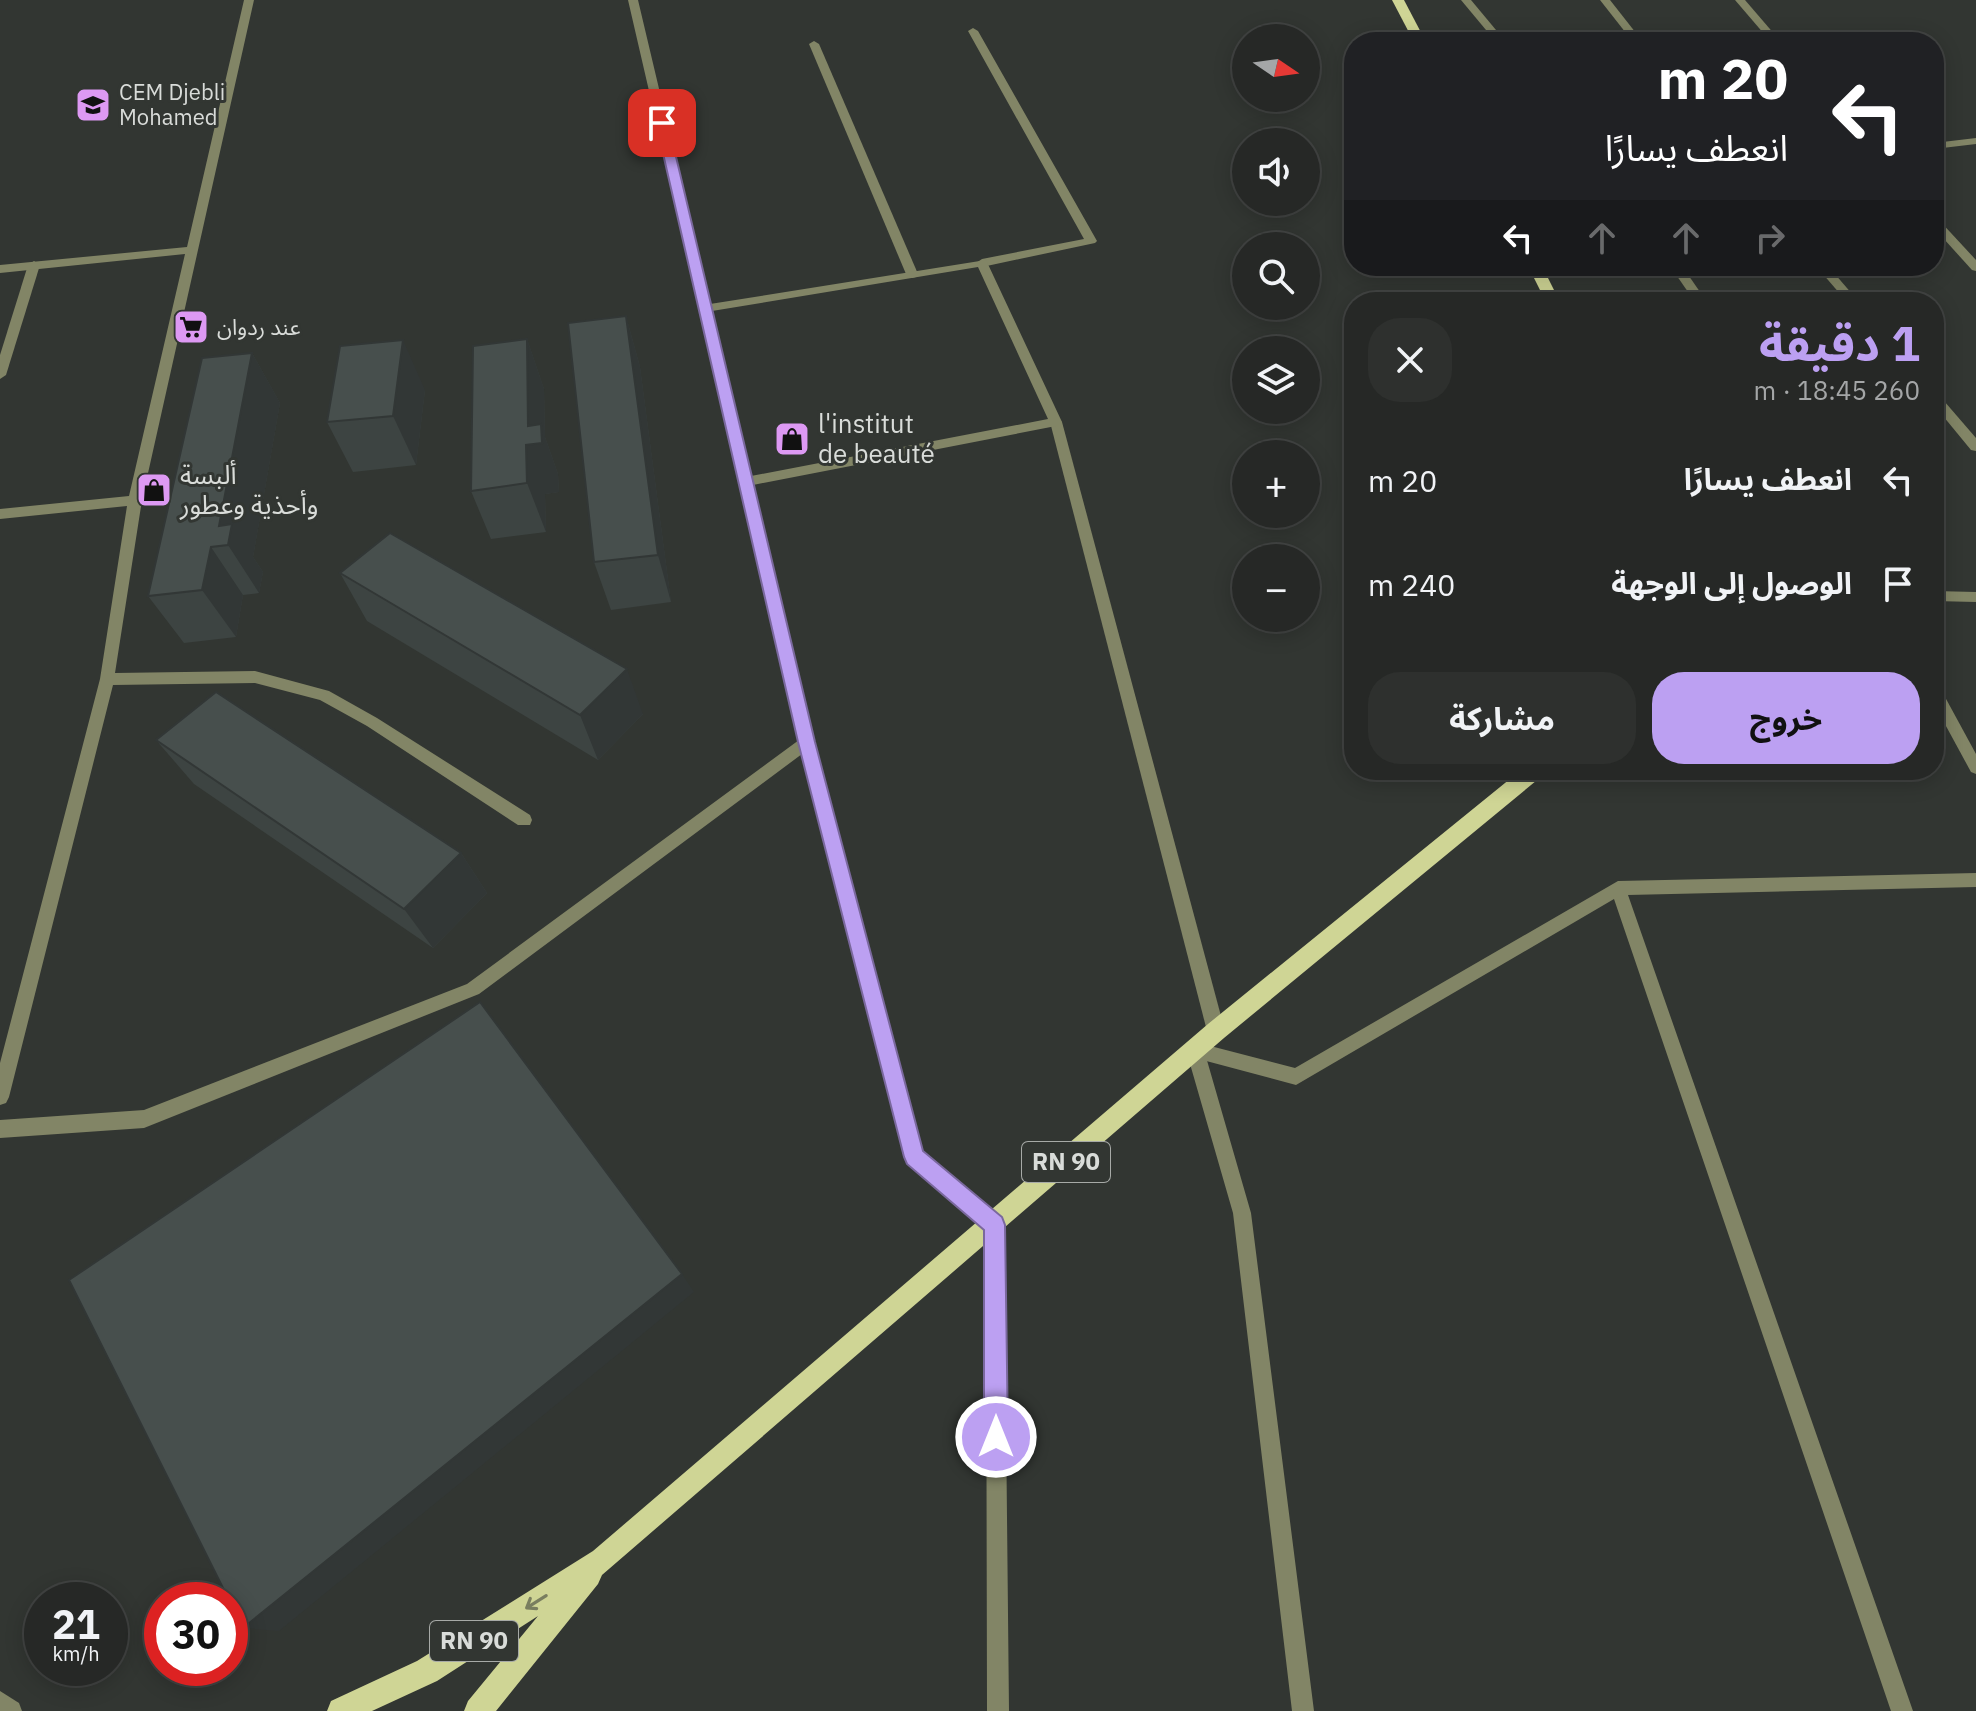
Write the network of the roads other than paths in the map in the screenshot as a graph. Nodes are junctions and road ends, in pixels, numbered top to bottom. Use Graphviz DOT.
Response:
graph roads {
  1 [pos="249,0"];
  2 [pos="633,0"];
  3 [pos="1398,0"];
  4 [pos="1466,0"];
  5 [pos="1605,0"];
  6 [pos="1740,0"];
  7 [pos="973,31"];
  8 [pos="1415,32"];
  9 [pos="1493,32"];
  10 [pos="1630,32"];
  11 [pos="1767,32"];
  12 [pos="814,44"];
  13 [pos="1976,141"];
  14 [pos="1944,145"];
  15 [pos="1944,232"];
  16 [pos="192,250"];
  17 [pos="982,263"];
  18 [pos="34,265"];
  19 [pos="1976,267"];
  20 [pos="0,269"];
  21 [pos="912,274"];
  22 [pos="1831,276"];
  23 [pos="1844,292"];
  24 [pos="706,308"];
  25 [pos="0,375"];
  26 [pos="1944,409"];
  27 [pos="1056,422"];
  28 [pos="1976,447"];
  29 [pos="748,481"];
  30 [pos="135,500"];
  31 [pos="0,514"];
  32 [pos="1944,596"];
  33 [pos="1976,597"];
  34 [pos="107,679"];
  35 [pos="1944,709"];
  36 [pos="807,742"];
  37 [pos="1976,768"];
  38 [pos="1523,780"];
  39 [pos="524,820"];
  40 [pos="1976,880"];
  41 [pos="1618,888"];
  42 [pos="1216,1031"];
  43 [pos="1195,1050"];
  44 [pos="2,1074"];
  45 [pos="0,1097"];
  46 [pos="0,1129"];
  47 [pos="995,1225"];
  48 [pos="602,1560"];
  49 [pos="0,1702"];
  50 [pos="11,1711"];
  51 [pos="341,1711"];
  52 [pos="478,1711"];
  53 [pos="998,1711"];
  54 [pos="1303,1711"];
  55 [pos="1902,1711"];
  1 -- 16 [label="street"];
  2 -- 24 [label="street"];
  3 -- 8 [label="main road"];
  4 -- 9 [label="street"];
  5 -- 10 [label="street"];
  6 -- 11 [label="street"];
  7 -- 17 [label="street"];
  12 -- 21 [label="street"];
  13 -- 14 [label="street"];
  15 -- 19 [label="street"];
  16 -- 18 [label="street"];
  16 -- 30 [label="street"];
  17 -- 21 [label="street"];
  17 -- 27 [label="street"];
  18 -- 20 [label="street"];
  18 -- 25 [label="street"];
  21 -- 24 [label="street"];
  22 -- 23 [label="street"];
  24 -- 29 [label="street"];
  26 -- 28 [label="street"];
  27 -- 29 [label="street"];
  27 -- 42 [label="street"];
  29 -- 36 [label="street"];
  30 -- 31 [label="street"];
  30 -- 34 [label="street"];
  32 -- 33 [label="street"];
  34 -- 39 [label="street"];
  34 -- 44 [label="street"];
  35 -- 37 [label="street"];
  36 -- 46 [label="street"];
  36 -- 47 [label="street"];
  38 -- 42 [label="main road, RN 90"];
  40 -- 41 [label="street"];
  41 -- 43 [label="street"];
  41 -- 55 [label="street"];
  42 -- 43 [label="main road, RN 90"];
  43 -- 47 [label="main road, RN 90"];
  43 -- 54 [label="street"];
  44 -- 45 [label="street"];
  47 -- 48 [label="main road, RN 90"];
  47 -- 53 [label="street"];
  48 -- 51 [label="main road, RN 90, one-way"];
  48 -- 52 [label="main road, RN 90"];
  49 -- 50 [label="street"];
}
